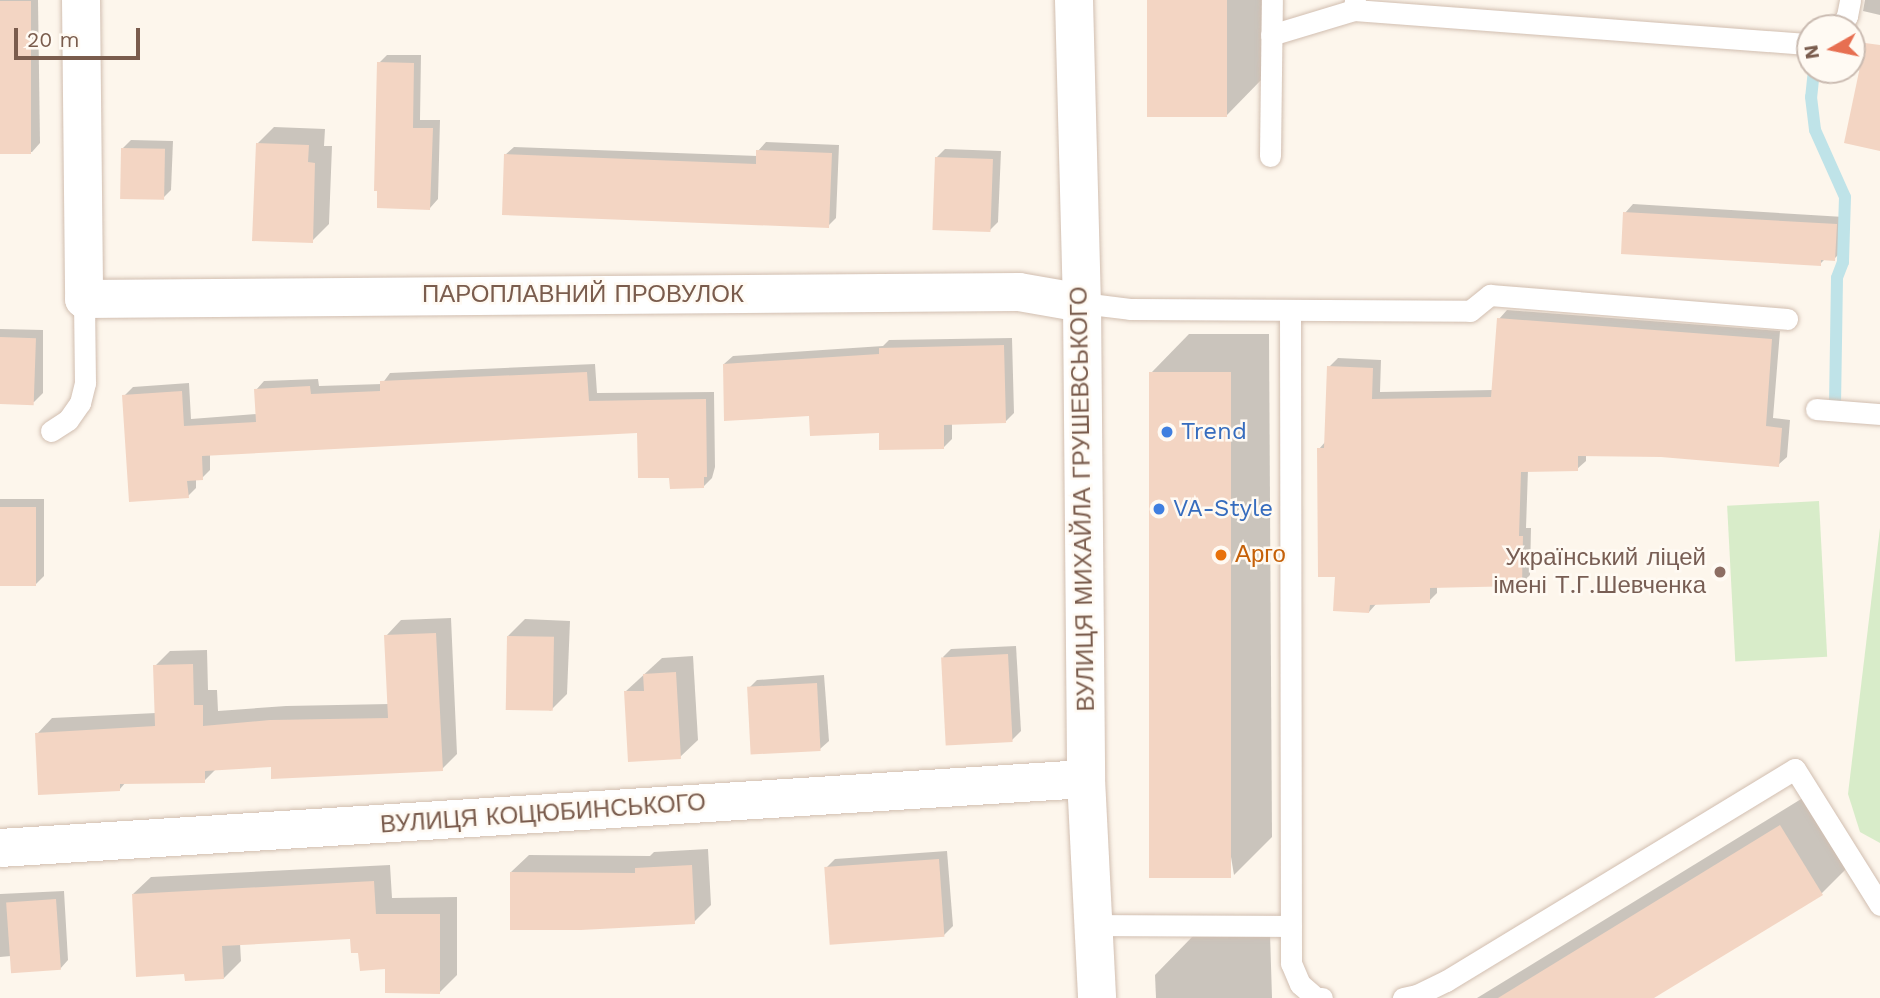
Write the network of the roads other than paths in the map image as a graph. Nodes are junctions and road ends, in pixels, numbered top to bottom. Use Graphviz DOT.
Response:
graph roads {
  1 [pos="81,0"];
  2 [pos="1074,0"];
  3 [pos="1272,0"];
  4 [pos="1355,5"];
  5 [pos="1271,35"];
  6 [pos="1796,43"];
  7 [pos="1270,156"];
  8 [pos="84,299"];
  9 [pos="1082,303"];
  10 [pos="1290,310"];
  11 [pos="1787,319"];
  12 [pos="1816,409"];
  13 [pos="1880,414"];
  14 [pos="51,431"];
  15 [pos="1086,779"];
  16 [pos="0,848"];
  17 [pos="1880,905"];
  18 [pos="1091,925"];
  19 [pos="1291,926"];
  20 [pos="1097,998"];
  21 [pos="1322,998"];
  22 [pos="1403,998"];
  1 -- 8 [label="street"];
  2 -- 9 [label="street, ВУЛИЦЯ МИХАЙЛА ГРУШЕВСЬКОГО"];
  3 -- 5 [label="lane"];
  4 -- 5 [label="lane"];
  4 -- 6 [label="lane"];
  5 -- 7 [label="lane"];
  8 -- 9 [label="street, ПАРОПЛАВНИЙ ПРОВУЛОК"];
  8 -- 14 [label="lane"];
  9 -- 10 [label="lane"];
  9 -- 15 [label="street, ВУЛИЦЯ МИХАЙЛА ГРУШЕВСЬКОГО"];
  10 -- 11 [label="lane"];
  10 -- 19 [label="lane"];
  12 -- 13 [label="lane"];
  15 -- 16 [label="street, ВУЛИЦЯ КОЦЮБИНСЬКОГО"];
  15 -- 18 [label="street, ВУЛИЦЯ МИХАЙЛА ГРУШЕВСЬКОГО"];
  17 -- 22 [label="lane"];
  18 -- 19 [label="lane"];
  18 -- 20 [label="street, ВУЛИЦЯ МИХАЙЛА ГРУШЕВСЬКОГО"];
  19 -- 21 [label="lane"];
}
